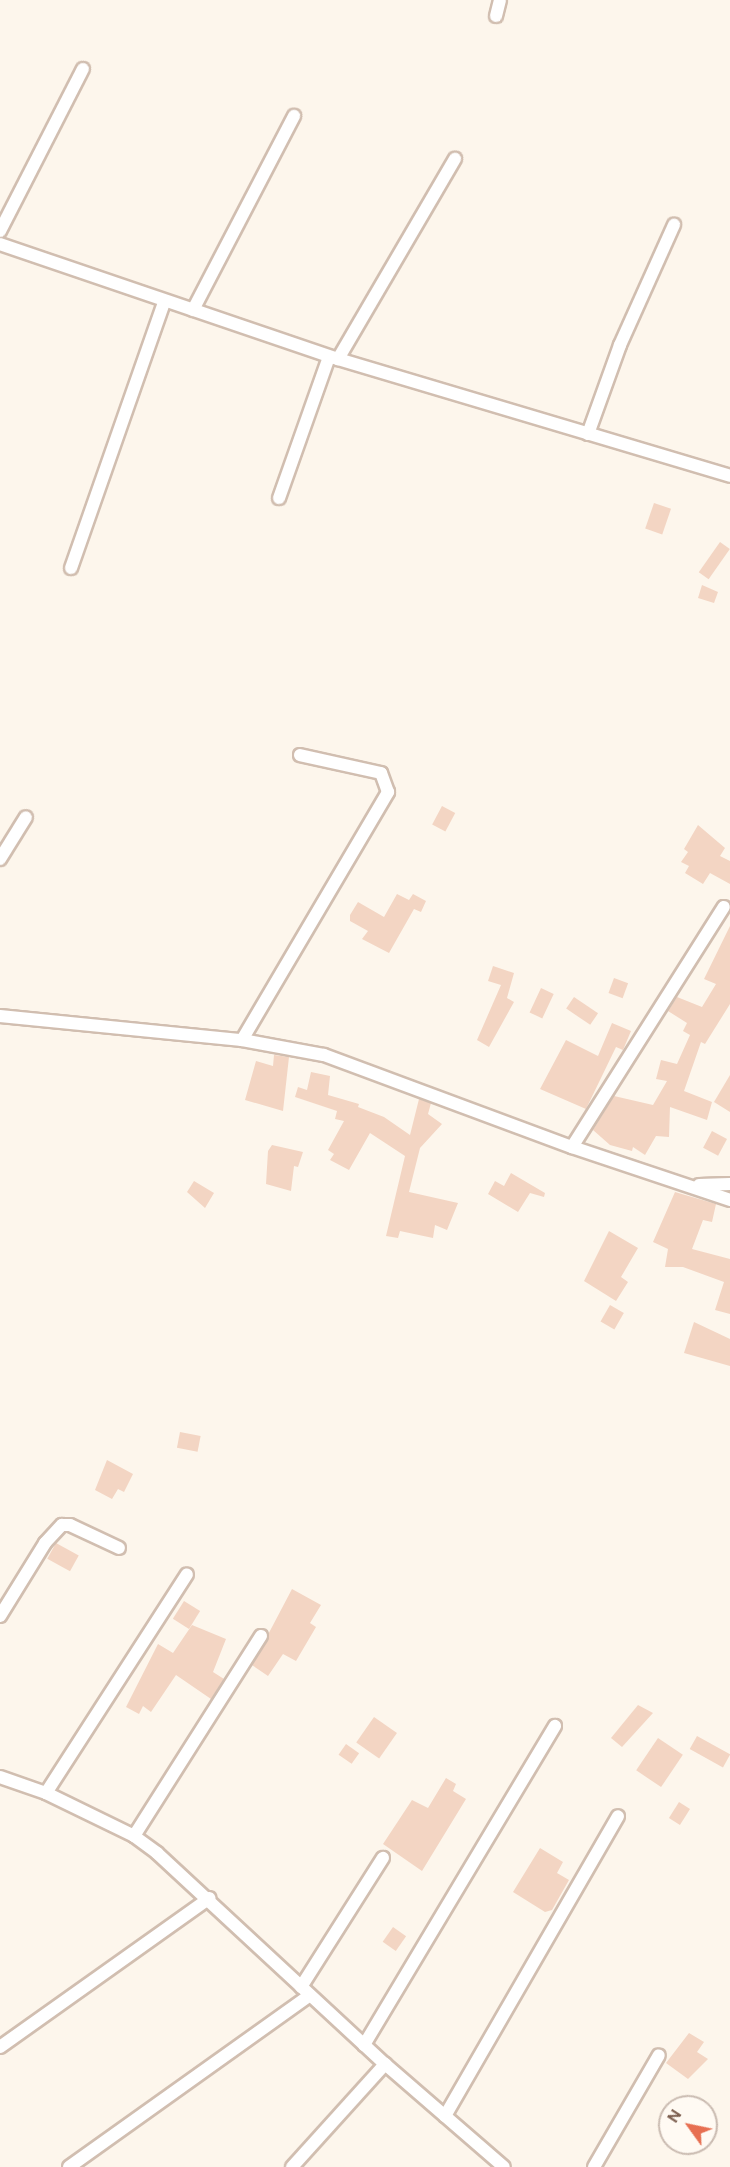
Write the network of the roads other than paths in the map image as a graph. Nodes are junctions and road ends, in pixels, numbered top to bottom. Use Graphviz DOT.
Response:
graph roads {
  1 [pos="500,0"];
  2 [pos="496,16"];
  3 [pos="83,69"];
  4 [pos="294,116"];
  5 [pos="455,159"];
  6 [pos="674,225"];
  7 [pos="0,231"];
  8 [pos="0,244"];
  9 [pos="164,302"];
  10 [pos="193,310"];
  11 [pos="334,358"];
  12 [pos="588,434"];
  13 [pos="730,476"];
  14 [pos="279,498"];
  15 [pos="71,568"];
  16 [pos="300,754"];
  17 [pos="26,817"];
  18 [pos="0,859"];
  19 [pos="724,907"];
  20 [pos="0,1016"];
  21 [pos="242,1040"];
  22 [pos="572,1147"];
  23 [pos="730,1184"];
  24 [pos="695,1186"];
  25 [pos="730,1200"];
  26 [pos="119,1548"];
  27 [pos="187,1574"];
  28 [pos="0,1616"];
  29 [pos="261,1636"];
  30 [pos="555,1726"];
  31 [pos="0,1777"];
  32 [pos="46,1793"];
  33 [pos="618,1816"];
  34 [pos="134,1836"];
  35 [pos="383,1858"];
  36 [pos="210,1898"];
  37 [pos="305,1991"];
  38 [pos="364,2045"];
  39 [pos="0,2047"];
  40 [pos="659,2055"];
  41 [pos="385,2064"];
  42 [pos="445,2115"];
  43 [pos="69,2167"];
  44 [pos="292,2167"];
  45 [pos="504,2167"];
  46 [pos="594,2167"];
  1 -- 2 [label="street"];
  3 -- 7 [label="street"];
  4 -- 10 [label="street"];
  5 -- 11 [label="street"];
  6 -- 12 [label="street"];
  8 -- 9 [label="street"];
  9 -- 10 [label="street"];
  9 -- 15 [label="street"];
  10 -- 11 [label="street"];
  11 -- 12 [label="street"];
  11 -- 14 [label="street"];
  12 -- 13 [label="street"];
  16 -- 21 [label="street"];
  17 -- 18 [label="street"];
  19 -- 22 [label="street"];
  20 -- 21 [label="street"];
  21 -- 22 [label="street"];
  22 -- 24 [label="street"];
  23 -- 24 [label="street"];
  24 -- 25 [label="street"];
  26 -- 28 [label="street"];
  27 -- 32 [label="street"];
  29 -- 34 [label="street"];
  30 -- 38 [label="street"];
  31 -- 32 [label="street"];
  32 -- 34 [label="street"];
  33 -- 42 [label="street"];
  34 -- 36 [label="street"];
  35 -- 37 [label="street"];
  36 -- 37 [label="street"];
  36 -- 39 [label="street"];
  37 -- 38 [label="street"];
  37 -- 43 [label="street"];
  38 -- 41 [label="street"];
  40 -- 46 [label="street"];
  41 -- 42 [label="street"];
  41 -- 44 [label="street"];
  42 -- 45 [label="street"];
}
